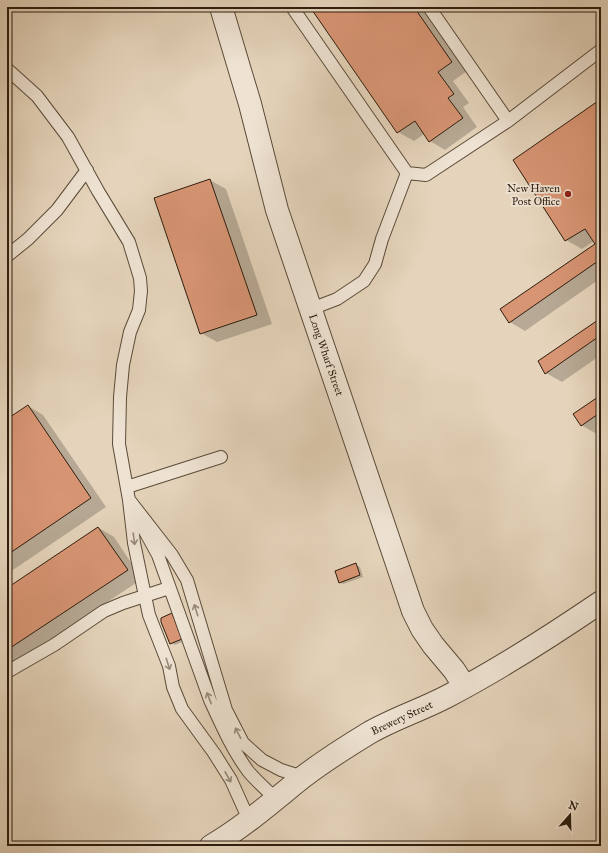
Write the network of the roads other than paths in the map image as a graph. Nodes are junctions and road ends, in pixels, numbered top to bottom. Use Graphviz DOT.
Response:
graph roads {
  1 [pos="221,7"];
  2 [pos="292,7"];
  3 [pos="429,7"];
  4 [pos="601,50"];
  5 [pos="7,69"];
  6 [pos="508,121"];
  7 [pos="87,170"];
  8 [pos="407,173"];
  9 [pos="7,256"];
  10 [pos="310,309"];
  11 [pos="221,457"];
  12 [pos="127,487"];
  13 [pos="129,500"];
  14 [pos="169,588"];
  15 [pos="145,596"];
  16 [pos="601,602"];
  17 [pos="7,672"];
  18 [pos="465,687"];
  19 [pos="303,777"];
  20 [pos="276,799"];
  21 [pos="249,820"];
  22 [pos="211,846"];
  1 -- 10 [label="street, Long Wharf Street"];
  2 -- 8 [label="lane"];
  3 -- 6 [label="lane"];
  4 -- 6 [label="lane"];
  5 -- 7 [label="lane"];
  6 -- 8 [label="lane"];
  7 -- 9 [label="lane"];
  7 -- 12 [label="lane"];
  8 -- 10 [label="lane"];
  10 -- 18 [label="street, Long Wharf Street"];
  11 -- 12 [label="lane"];
  12 -- 13 [label="lane"];
  13 -- 14 [label="lane"];
  13 -- 15 [label="lane, one-way"];
  19 -- 13 [label="lane, one-way"];
  14 -- 15 [label="lane"];
  20 -- 14 [label="lane, one-way"];
  15 -- 17 [label="lane"];
  15 -- 21 [label="lane, one-way"];
  16 -- 18 [label="street, Brewery Street"];
  18 -- 19 [label="street, Brewery Street"];
  19 -- 20 [label="street, Brewery Street"];
  20 -- 21 [label="street, Brewery Street"];
  21 -- 22 [label="street, Brewery Street"];
}
